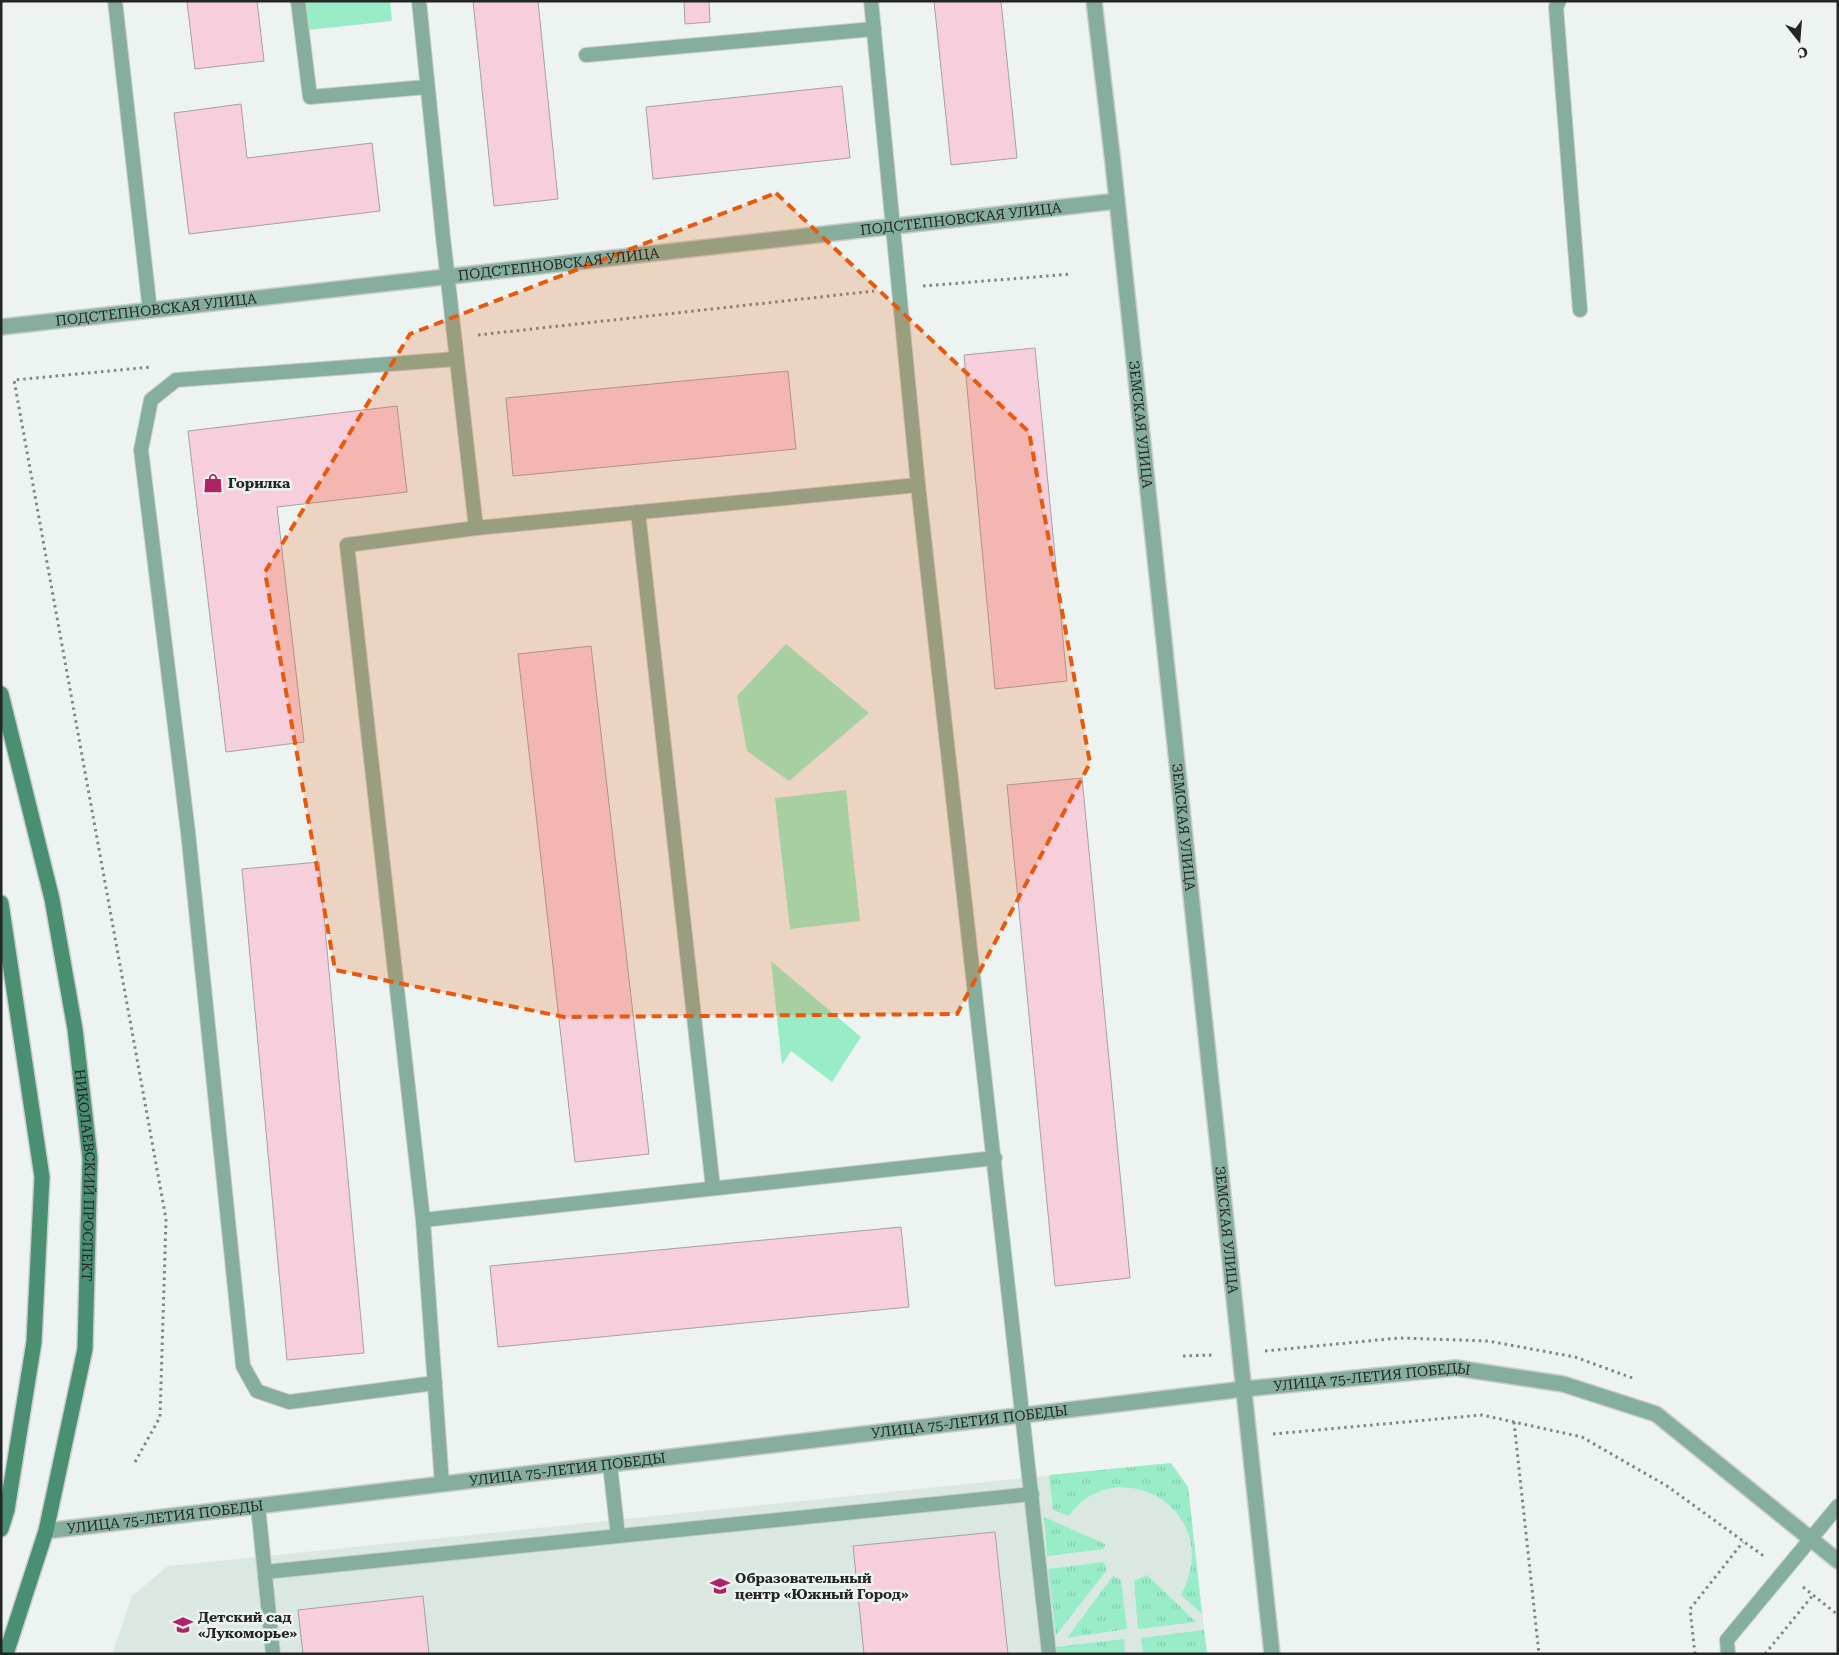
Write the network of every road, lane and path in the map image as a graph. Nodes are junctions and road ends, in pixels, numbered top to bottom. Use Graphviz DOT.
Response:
graph roads {
  1 [pos="115,1"];
  2 [pos="298,1"];
  3 [pos="419,1"];
  4 [pos="871,1"];
  5 [pos="1094,1"];
  6 [pos="1559,1"];
  7 [pos="874,29"];
  8 [pos="586,55"];
  9 [pos="427,87"];
  10 [pos="1117,201"];
  11 [pos="893,227"];
  12 [pos="1072,274"];
  13 [pos="447,277"];
  14 [pos="899,288"];
  15 [pos="1580,310"];
  16 [pos="150,311"];
  17 [pos="1,327"];
  18 [pos="454,338"];
  19 [pos="456,359"];
  20 [pos="161,366"];
  21 [pos="918,484"];
  22 [pos="638,512"];
  23 [pos="476,528"];
  24 [pos="1,694"];
  25 [pos="1,903"];
  26 [pos="995,1158"];
  27 [pos="713,1188"];
  28 [pos="423,1220"];
  29 [pos="435,1382"];
  30 [pos="1244,1389"];
  31 [pos="1023,1415"];
  32 [pos="1514,1422"];
  33 [pos="1249,1436"];
  34 [pos="135,1462"];
  35 [pos="610,1465"];
  36 [pos="442,1484"];
  37 [pos="1032,1494"];
  38 [pos="258,1506"];
  39 [pos="1838,1506"];
  40 [pos="4,1508"];
  41 [pos="1,1529"];
  42 [pos="46,1531"];
  43 [pos="618,1536"];
  44 [pos="1810,1538"];
  45 [pos="1743,1542"];
  46 [pos="1838,1560"];
  47 [pos="1783,1570"];
  48 [pos="265,1572"];
  49 [pos="1813,1595"];
  50 [pos="1838,1615"];
  51 [pos="6,1654"];
  52 [pos="273,1654"];
  53 [pos="1049,1654"];
  54 [pos="1272,1654"];
  55 [pos="1539,1654"];
  56 [pos="1695,1654"];
  57 [pos="1728,1654"];
  58 [pos="1765,1654"];
  1 -- 16 [label="lane"];
  2 -- 9 [label="lane"];
  3 -- 9 [label="lane"];
  4 -- 7 [label="lane"];
  5 -- 10 [label="street, ЗЕМСКАЯ УЛИЦА"];
  6 -- 15 [label="lane"];
  7 -- 8 [label="lane"];
  7 -- 11 [label="lane"];
  9 -- 13 [label="lane"];
  10 -- 11 [label="street, ПОДСТЕПНОВСКАЯ УЛИЦА"];
  10 -- 30 [label="street, ЗЕМСКАЯ УЛИЦА"];
  11 -- 13 [label="street, ПОДСТЕПНОВСКАЯ УЛИЦА"];
  11 -- 14 [label="lane"];
  12 -- 14 [label="path"];
  13 -- 16 [label="street, ПОДСТЕПНОВСКАЯ УЛИЦА"];
  13 -- 18 [label="lane"];
  14 -- 18 [label="path"];
  14 -- 21 [label="lane"];
  16 -- 17 [label="street, ПОДСТЕПНОВСКАЯ УЛИЦА"];
  18 -- 19 [label="lane"];
  19 -- 23 [label="lane"];
  19 -- 29 [label="lane"];
  20 -- 34 [label="path"];
  21 -- 22 [label="lane"];
  21 -- 26 [label="lane"];
  22 -- 23 [label="lane"];
  22 -- 27 [label="lane"];
  23 -- 28 [label="lane"];
  24 -- 42 [label="main road, НИКОЛАЕВСКИЙ ПРОСПЕКТ"];
  25 -- 40 [label="main road"];
  26 -- 27 [label="lane"];
  26 -- 31 [label="lane"];
  27 -- 28 [label="lane"];
  28 -- 29 [label="lane"];
  29 -- 36 [label="lane"];
  30 -- 31 [label="street, УЛИЦА 75-ЛЕТИЯ ПОБЕДЫ"];
  30 -- 33 [label="street, ЗЕМСКАЯ УЛИЦА"];
  30 -- 44 [label="street, УЛИЦА 75-ЛЕТИЯ ПОБЕДЫ"];
  31 -- 35 [label="street, УЛИЦА 75-ЛЕТИЯ ПОБЕДЫ"];
  31 -- 37 [label="lane"];
  32 -- 33 [label="path"];
  32 -- 45 [label="path"];
  32 -- 55 [label="path"];
  33 -- 54 [label="street, ЗЕМСКАЯ УЛИЦА"];
  35 -- 36 [label="street, УЛИЦА 75-ЛЕТИЯ ПОБЕДЫ"];
  35 -- 43 [label="lane"];
  36 -- 38 [label="street, УЛИЦА 75-ЛЕТИЯ ПОБЕДЫ"];
  37 -- 43 [label="lane"];
  37 -- 53 [label="lane"];
  38 -- 42 [label="street, УЛИЦА 75-ЛЕТИЯ ПОБЕДЫ"];
  38 -- 48 [label="lane"];
  39 -- 44 [label="lane"];
  40 -- 41 [label="main road"];
  42 -- 51 [label="main road, НИКОЛАЕВСКИЙ ПРОСПЕКТ"];
  43 -- 48 [label="lane"];
  44 -- 46 [label="street, УЛИЦА 75-ЛЕТИЯ ПОБЕДЫ"];
  44 -- 47 [label="lane"];
  45 -- 47 [label="path"];
  45 -- 56 [label="path"];
  47 -- 49 [label="path"];
  47 -- 57 [label="lane"];
  48 -- 52 [label="lane"];
  49 -- 50 [label="path"];
  49 -- 58 [label="path"];
}
